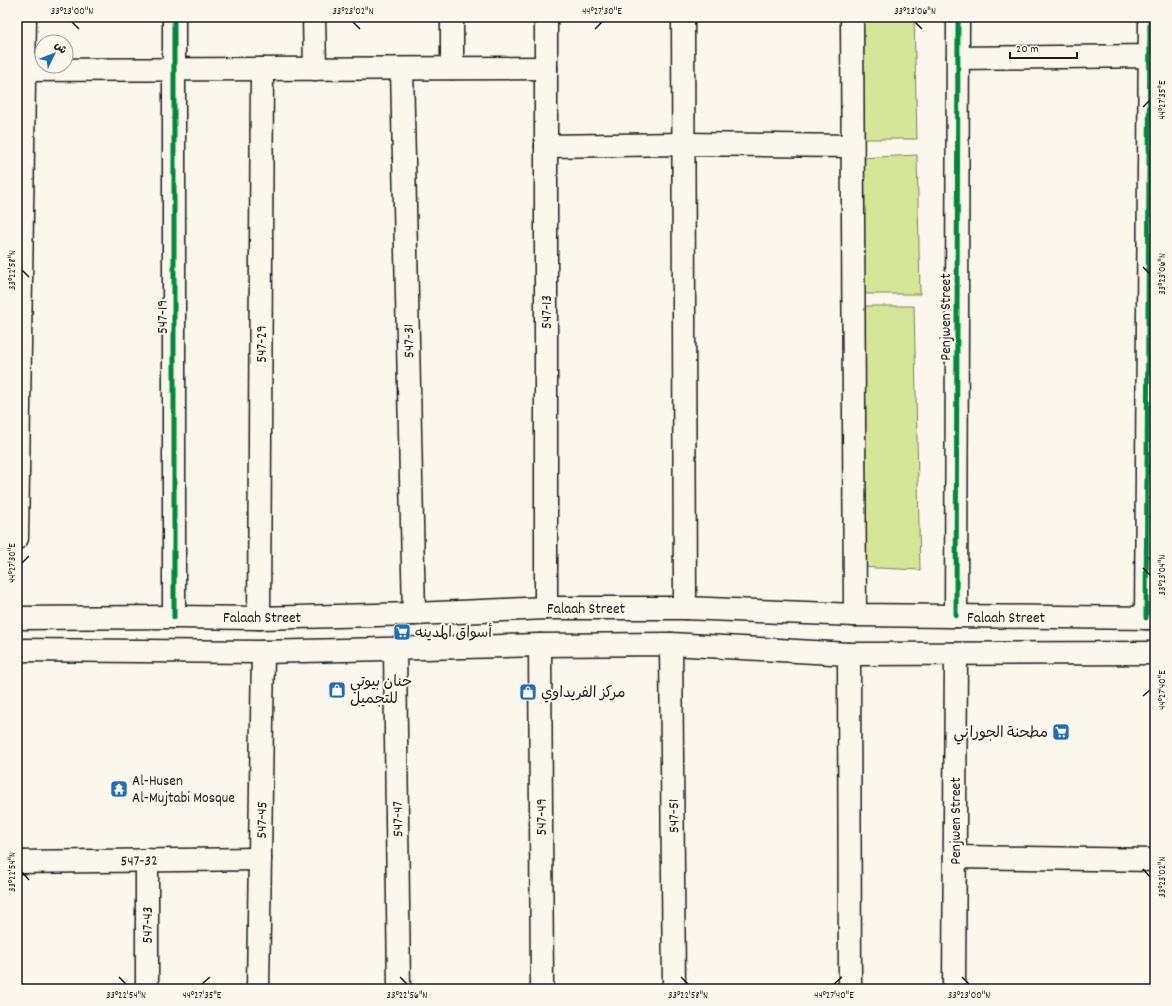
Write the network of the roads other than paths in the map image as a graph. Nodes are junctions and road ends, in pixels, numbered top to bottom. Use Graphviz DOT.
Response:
graph roads {
  1 [pos="24,17"];
  2 [pos="174,17"];
  3 [pos="314,17"];
  4 [pos="452,17"];
  5 [pos="546,17"];
  6 [pos="683,17"];
  7 [pos="852,17"];
  8 [pos="958,17"];
  9 [pos="1150,17"];
  10 [pos="1152,56"];
  11 [pos="958,58"];
  12 [pos="452,68"];
  13 [pos="546,68"];
  14 [pos="262,69"];
  15 [pos="315,69"];
  16 [pos="402,69"];
  17 [pos="20,70"];
  18 [pos="174,70"];
  19 [pos="683,144"];
  20 [pos="546,146"];
  21 [pos="852,146"];
  22 [pos="17,538"];
  23 [pos="546,608"];
  24 [pos="685,608"];
  25 [pos="414,614"];
  26 [pos="855,615"];
  27 [pos="956,616"];
  28 [pos="174,617"];
  29 [pos="17,618"];
  30 [pos="259,618"];
  31 [pos="1151,618"];
  32 [pos="671,644"];
  33 [pos="540,645"];
  34 [pos="395,649"];
  35 [pos="17,650"];
  36 [pos="263,652"];
  37 [pos="1155,653"];
  38 [pos="849,654"];
  39 [pos="956,654"];
  40 [pos="955,857"];
  41 [pos="260,859"];
  42 [pos="146,860"];
  43 [pos="1155,860"];
  44 [pos="17,862"];
  45 [pos="147,989"];
  46 [pos="258,989"];
  47 [pos="399,989"];
  48 [pos="542,989"];
  49 [pos="674,989"];
  50 [pos="850,989"];
  51 [pos="954,989"];
  1 -- 17 [label="street"];
  2 -- 18 [label="street, 547-19"];
  3 -- 15 [label="street"];
  4 -- 12 [label="street"];
  5 -- 13 [label="street, 547-13"];
  6 -- 19 [label="street"];
  7 -- 21 [label="street"];
  8 -- 11 [label="street, Penjwen Street"];
  9 -- 10 [label="street"];
  10 -- 11 [label="street"];
  10 -- 31 [label="street"];
  11 -- 27 [label="street, Penjwen Street"];
  12 -- 13 [label="street"];
  12 -- 16 [label="street"];
  13 -- 20 [label="street, 547-13"];
  14 -- 15 [label="street"];
  14 -- 18 [label="street"];
  14 -- 30 [label="street, 547-29"];
  15 -- 16 [label="street"];
  16 -- 25 [label="street, 547-31"];
  17 -- 18 [label="street"];
  17 -- 22 [label="street"];
  18 -- 28 [label="street, 547-19"];
  19 -- 20 [label="street"];
  19 -- 21 [label="street"];
  19 -- 24 [label="street"];
  20 -- 23 [label="street, 547-13"];
  21 -- 26 [label="street"];
  23 -- 24 [label="street, Falaah Street"];
  23 -- 25 [label="street, Falaah Street"];
  24 -- 26 [label="street, Falaah Street"];
  25 -- 30 [label="street, Falaah Street"];
  26 -- 27 [label="street, Falaah Street"];
  27 -- 31 [label="street, Falaah Street"];
  28 -- 29 [label="street, Falaah Street"];
  28 -- 30 [label="street, Falaah Street"];
  32 -- 33 [label="street"];
  32 -- 38 [label="street"];
  32 -- 49 [label="street, 547-51"];
  33 -- 34 [label="street"];
  33 -- 48 [label="street, 547-49"];
  34 -- 36 [label="street"];
  34 -- 47 [label="street, 547-47"];
  35 -- 36 [label="street"];
  36 -- 41 [label="street, 547-45"];
  37 -- 39 [label="street"];
  38 -- 39 [label="street"];
  38 -- 50 [label="street"];
  39 -- 40 [label="street, Penjwen Street"];
  40 -- 43 [label="street"];
  40 -- 51 [label="street, Penjwen Street"];
  41 -- 42 [label="street, 547-32"];
  41 -- 46 [label="street, 547-45"];
  42 -- 44 [label="street, 547-32"];
  42 -- 45 [label="street, 547-43"];
}
